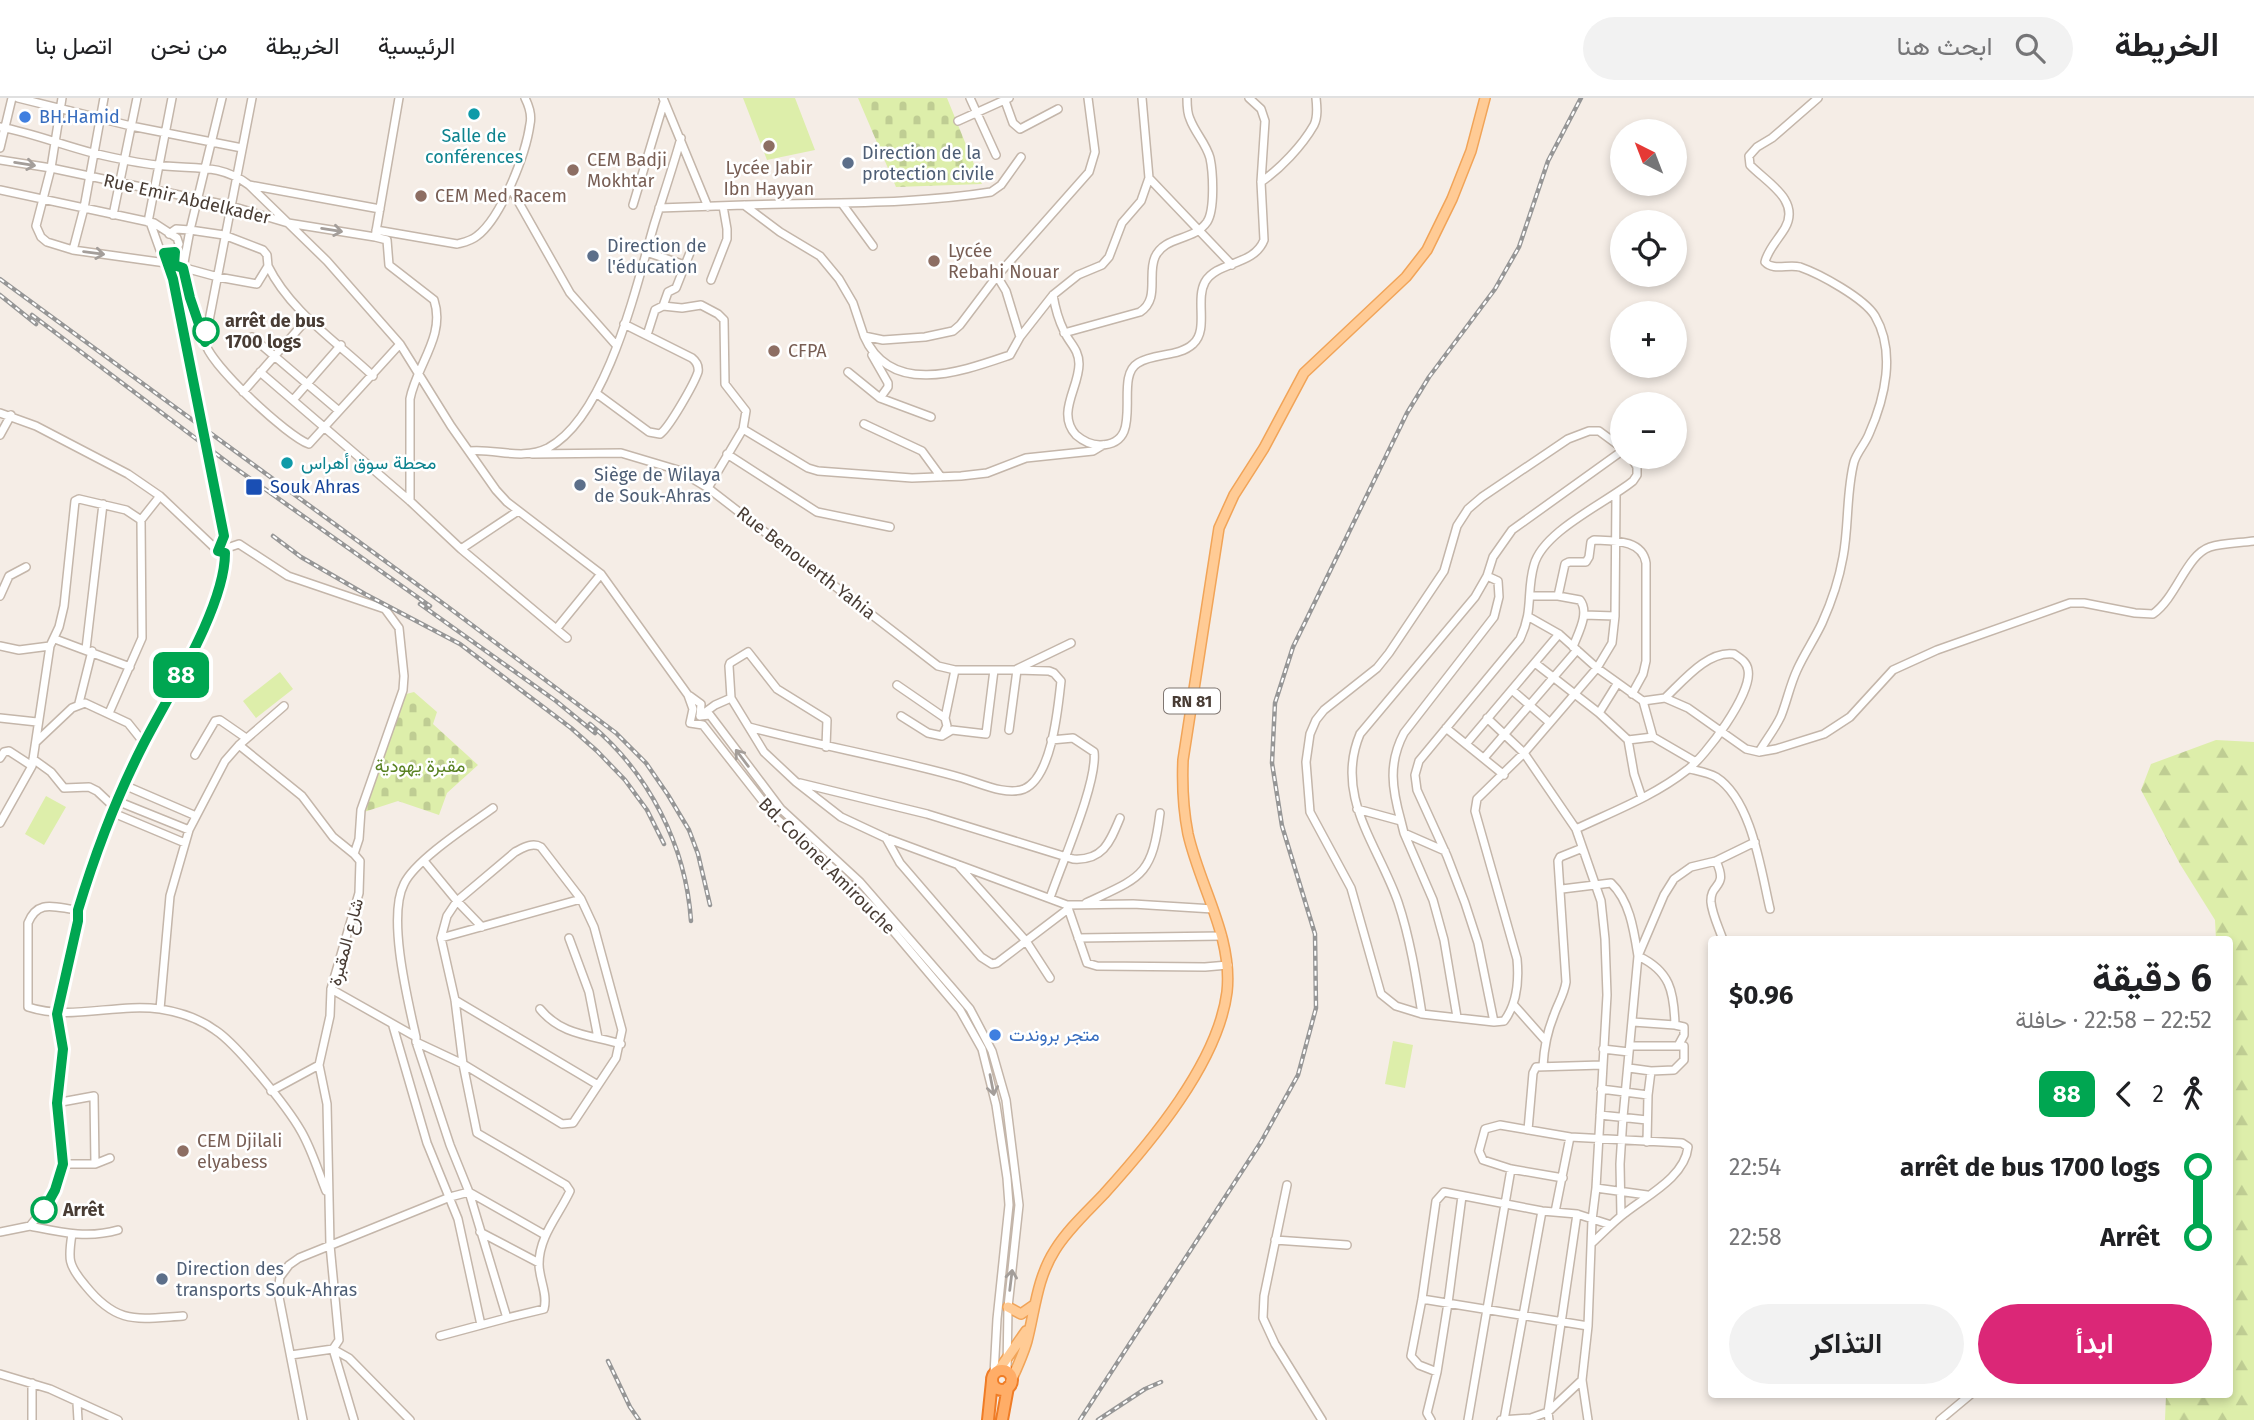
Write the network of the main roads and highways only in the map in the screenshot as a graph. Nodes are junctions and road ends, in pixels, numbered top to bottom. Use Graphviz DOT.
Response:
graph roads {
  1 [pos="1485,98"];
  2 [pos="1035,1304"];
  3 [pos="1008,1307"];
  4 [pos="1031,1324"];
  5 [pos="1002,1378"];
  6 [pos="987,1420"];
  7 [pos="1002,1420"];
  1 -- 2 [label="main road, RN 81"];
  2 -- 3 [label="main road"];
  2 -- 4 [label="main road, RN 81"];
  4 -- 5 [label="main road"];
  4 -- 5 [label="main road"];
  5 -- 6 [label="highway"];
  5 -- 7 [label="highway"];
}
